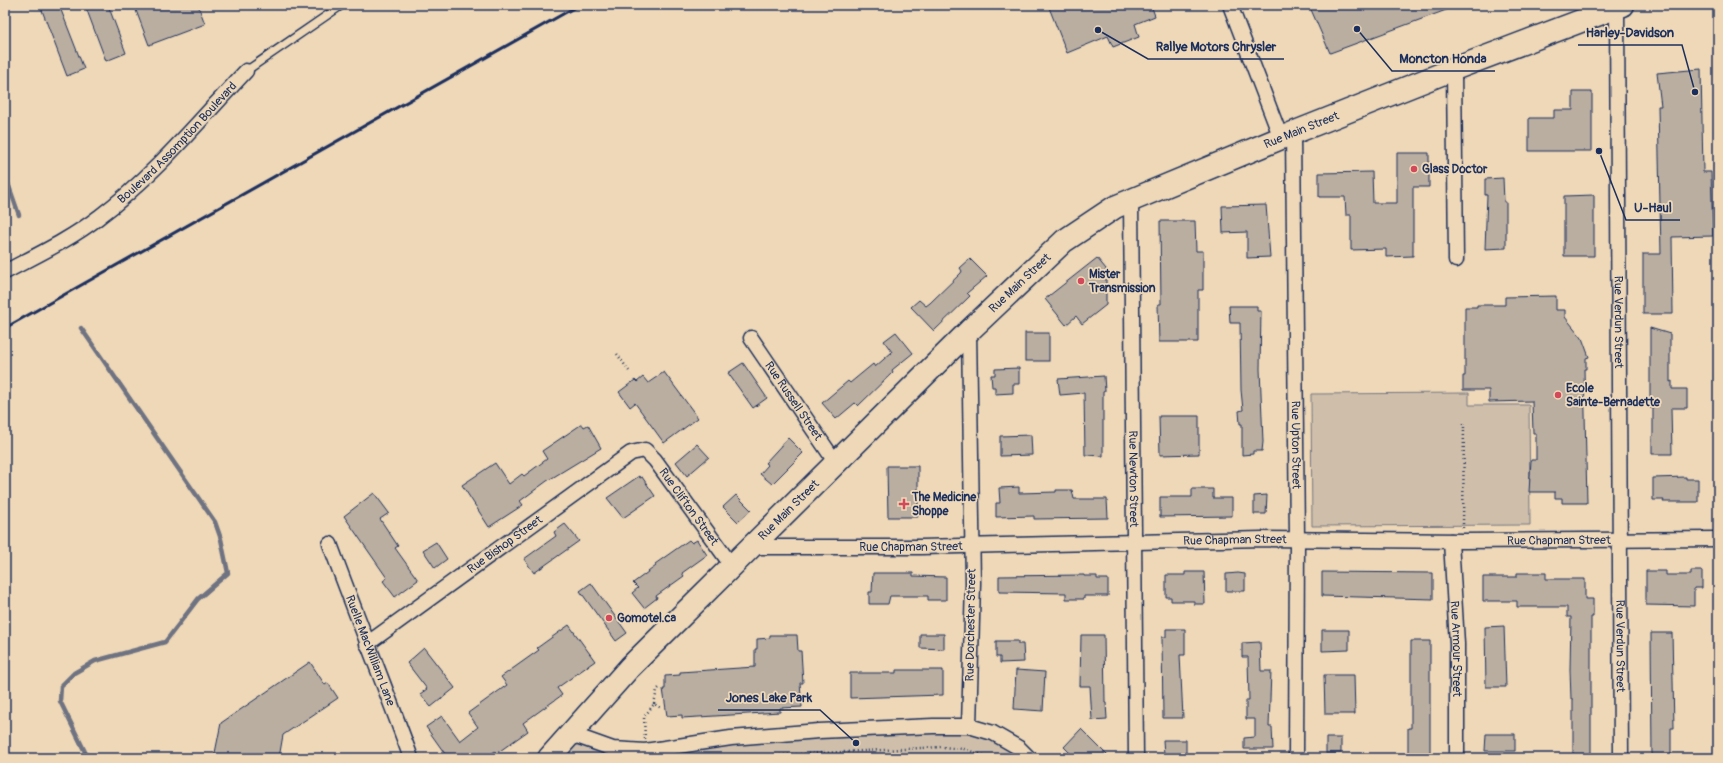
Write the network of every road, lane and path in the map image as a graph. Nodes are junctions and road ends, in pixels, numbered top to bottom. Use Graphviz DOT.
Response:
graph roads {
  1 [pos="342,5"];
  2 [pos="1230,5"];
  3 [pos="1620,6"];
  4 [pos="1454,69"];
  5 [pos="246,71"];
  6 [pos="1287,135"];
  7 [pos="1131,200"];
  8 [pos="1456,260"];
  9 [pos="5,272"];
  10 [pos="969,331"];
  11 [pos="752,338"];
  12 [pos="617,354"];
  13 [pos="629,371"];
  14 [pos="1464,422"];
  15 [pos="645,450"];
  16 [pos="836,463"];
  17 [pos="1618,539"];
  18 [pos="1718,539"];
  19 [pos="1297,540"];
  20 [pos="1457,541"];
  21 [pos="1134,542"];
  22 [pos="330,544"];
  23 [pos="972,545"];
  24 [pos="752,547"];
  25 [pos="732,566"];
  26 [pos="367,644"];
  27 [pos="660,687"];
  28 [pos="654,704"];
  29 [pos="661,708"];
  30 [pos="969,726"];
  31 [pos="572,734"];
  32 [pos="645,751"];
  33 [pos="411,758"];
  34 [pos="549,758"];
  35 [pos="724,758"];
  36 [pos="992,758"];
  37 [pos="1030,758"];
  38 [pos="1136,758"];
  39 [pos="1296,758"];
  40 [pos="1457,758"];
  41 [pos="1621,758"];
  1 -- 5 [label="lane, Boulevard Assomption Boulevard"];
  2 -- 6 [label="street"];
  3 -- 4 [label="main road, Rue Main Street"];
  3 -- 17 [label="street, Rue Verdun Street"];
  4 -- 6 [label="main road, Rue Main Street"];
  4 -- 8 [label="street"];
  5 -- 9 [label="street, Boulevard Assomption Boulevard"];
  6 -- 7 [label="main road, Rue Main Street"];
  6 -- 19 [label="street, Rue Upton Street"];
  7 -- 10 [label="main road, Rue Main Street"];
  7 -- 21 [label="street, Rue Newton Street"];
  10 -- 16 [label="main road, Rue Main Street"];
  10 -- 23 [label="street, Rue Dorchester Street"];
  11 -- 16 [label="street, Rue Russell Street"];
  12 -- 13 [label="path"];
  14 -- 20 [label="path"];
  15 -- 25 [label="street, Rue Clifton Street"];
  15 -- 26 [label="street, Rue Bishop Street"];
  16 -- 24 [label="main road, Rue Main Street"];
  17 -- 18 [label="street, Rue Chapman Street"];
  17 -- 20 [label="street, Rue Chapman Street"];
  17 -- 41 [label="street, Rue Verdun Street"];
  19 -- 20 [label="street, Rue Chapman Street"];
  19 -- 21 [label="street, Rue Chapman Street"];
  19 -- 39 [label="street, Rue Upton Street"];
  20 -- 40 [label="street, Rue Armour Street"];
  21 -- 23 [label="street, Rue Chapman Street"];
  21 -- 38 [label="street, Rue Newton Street"];
  22 -- 26 [label="street, Ruelle MacWilliam Lane"];
  23 -- 24 [label="street, Rue Chapman Street"];
  23 -- 30 [label="street, Rue Dorchester Street"];
  24 -- 25 [label="main road, Rue Main Street"];
  25 -- 31 [label="main road, Rue Main Street"];
  26 -- 33 [label="street, Ruelle MacWilliam Lane"];
  27 -- 28 [label="path"];
  28 -- 29 [label="path"];
  28 -- 32 [label="path"];
  30 -- 32 [label="street"];
  30 -- 37 [label="street"];
  31 -- 32 [label="street"];
  31 -- 34 [label="main road, Rue Main Street"];
  35 -- 36 [label="path"];
}
